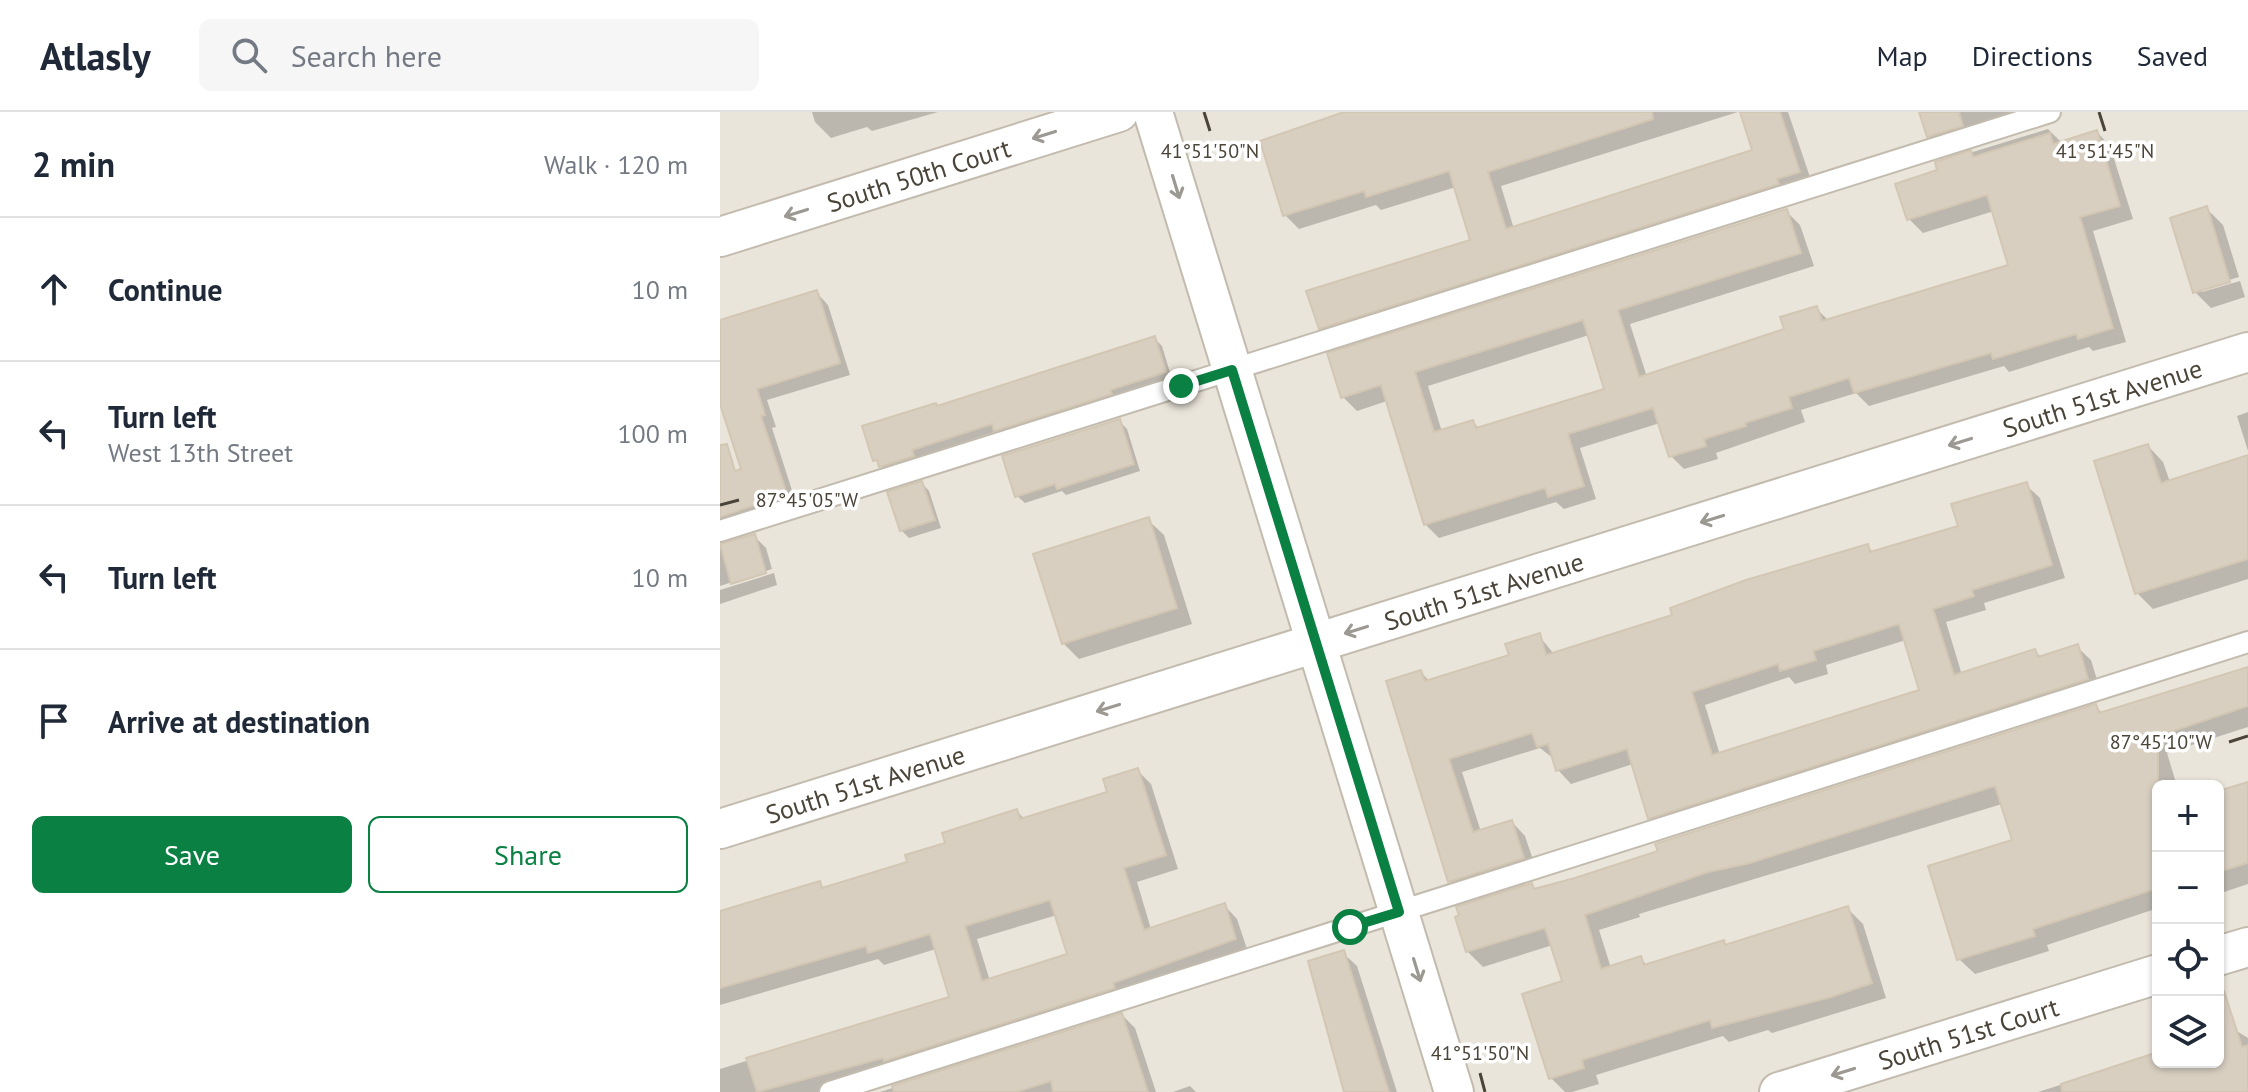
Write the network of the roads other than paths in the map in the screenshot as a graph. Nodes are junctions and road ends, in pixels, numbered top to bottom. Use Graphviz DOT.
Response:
graph roads {
  1 [pos="1119,112"];
  2 [pos="1153,112"];
  3 [pos="2050,112"];
  4 [pos="720,237"];
  5 [pos="2248,352"];
  6 [pos="1232,370"];
  7 [pos="720,531"];
  8 [pos="2248,642"];
  9 [pos="1316,643"];
  10 [pos="720,829"];
  11 [pos="1399,912"];
  12 [pos="2248,947"];
  13 [pos="2224,954"];
  14 [pos="2152,976"];
  15 [pos="830,1092"];
  16 [pos="1454,1092"];
  17 [pos="1779,1092"];
  1 -- 4 [label="street, South 50th Court, one-way"];
  2 -- 6 [label="street, one-way"];
  3 -- 6 [label="lane"];
  5 -- 9 [label="street, South 51st Avenue, one-way"];
  6 -- 7 [label="lane"];
  6 -- 9 [label="street"];
  8 -- 11 [label="lane"];
  9 -- 10 [label="street, South 51st Avenue, one-way"];
  9 -- 11 [label="street"];
  11 -- 15 [label="lane"];
  11 -- 16 [label="street, one-way"];
  12 -- 13 [label="street"];
  14 -- 17 [label="street, South 51st Court, one-way"];
}
